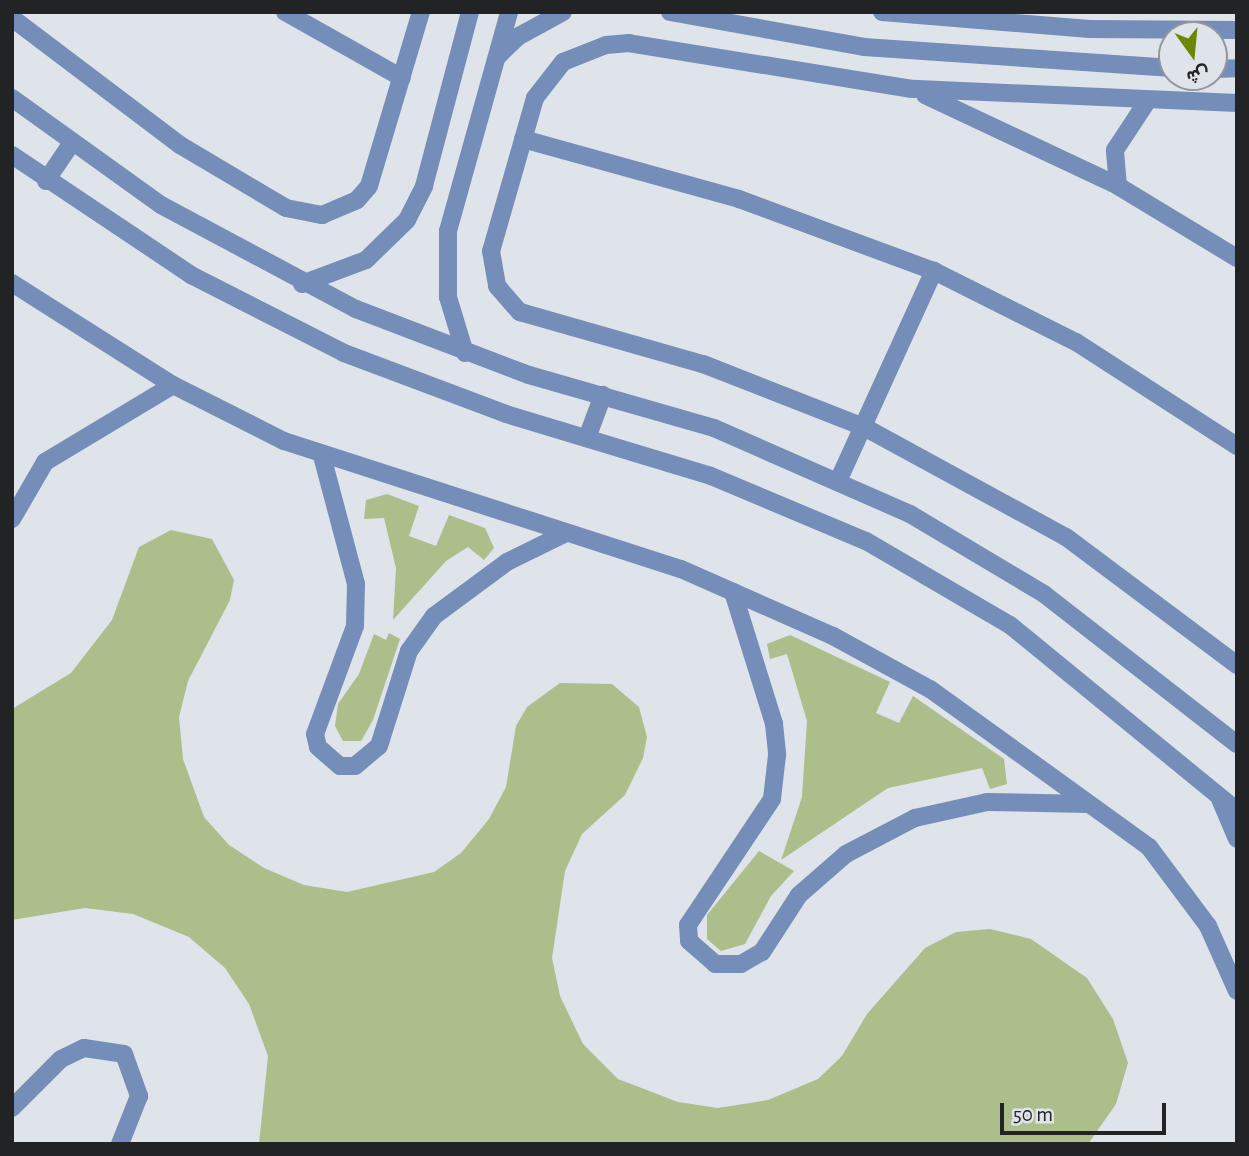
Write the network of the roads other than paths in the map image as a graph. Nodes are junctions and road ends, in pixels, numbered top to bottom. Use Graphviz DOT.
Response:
graph roads {
  1 [pos="285,12"];
  2 [pos="421,12"];
  3 [pos="470,12"];
  4 [pos="509,12"];
  5 [pos="564,12"];
  6 [pos="670,12"];
  7 [pos="882,12"];
  8 [pos="12,18"];
  9 [pos="1237,30"];
  10 [pos="496,58"];
  11 [pos="1158,67"];
  12 [pos="402,78"];
  13 [pos="912,89"];
  14 [pos="12,98"];
  15 [pos="1146,103"];
  16 [pos="1237,103"];
  17 [pos="523,139"];
  18 [pos="71,144"];
  19 [pos="12,155"];
  20 [pos="46,181"];
  21 [pos="1118,186"];
  22 [pos="1237,258"];
  23 [pos="934,271"];
  24 [pos="12,283"];
  25 [pos="302,284"];
  26 [pos="465,353"];
  27 [pos="173,385"];
  28 [pos="603,395"];
  29 [pos="864,426"];
  30 [pos="587,438"];
  31 [pos="1237,446"];
  32 [pos="322,456"];
  33 [pos="839,479"];
  34 [pos="12,519"];
  35 [pos="566,533"];
  36 [pos="733,592"];
  37 [pos="1237,665"];
  38 [pos="1237,744"];
  39 [pos="1214,786"];
  40 [pos="1088,804"];
  41 [pos="1237,811"];
  42 [pos="1237,839"];
  43 [pos="1237,991"];
  44 [pos="12,1108"];
  45 [pos="120,1144"];
  1 -- 12 [label="street"];
  2 -- 12 [label="street"];
  3 -- 25 [label="street"];
  4 -- 10 [label="street"];
  5 -- 10 [label="street"];
  6 -- 11 [label="street"];
  7 -- 9 [label="street"];
  8 -- 12 [label="street"];
  10 -- 26 [label="street"];
  13 -- 15 [label="street"];
  13 -- 17 [label="street"];
  13 -- 21 [label="street"];
  14 -- 18 [label="street"];
  15 -- 16 [label="street"];
  15 -- 21 [label="street"];
  17 -- 23 [label="street"];
  17 -- 29 [label="street"];
  18 -- 20 [label="street"];
  18 -- 25 [label="street"];
  19 -- 20 [label="street"];
  20 -- 30 [label="street"];
  21 -- 22 [label="street"];
  23 -- 29 [label="street"];
  23 -- 31 [label="street"];
  24 -- 27 [label="street"];
  25 -- 26 [label="street"];
  26 -- 28 [label="street"];
  27 -- 32 [label="street"];
  27 -- 34 [label="street"];
  28 -- 30 [label="street"];
  28 -- 33 [label="street"];
  29 -- 33 [label="street"];
  29 -- 37 [label="street"];
  30 -- 39 [label="street"];
  32 -- 35 [label="street"];
  32 -- 35 [label="street"];
  33 -- 38 [label="street"];
  35 -- 36 [label="street"];
  36 -- 40 [label="street"];
  36 -- 40 [label="street"];
  39 -- 41 [label="street"];
  39 -- 42 [label="street"];
  40 -- 43 [label="street"];
  44 -- 45 [label="street"];
}
